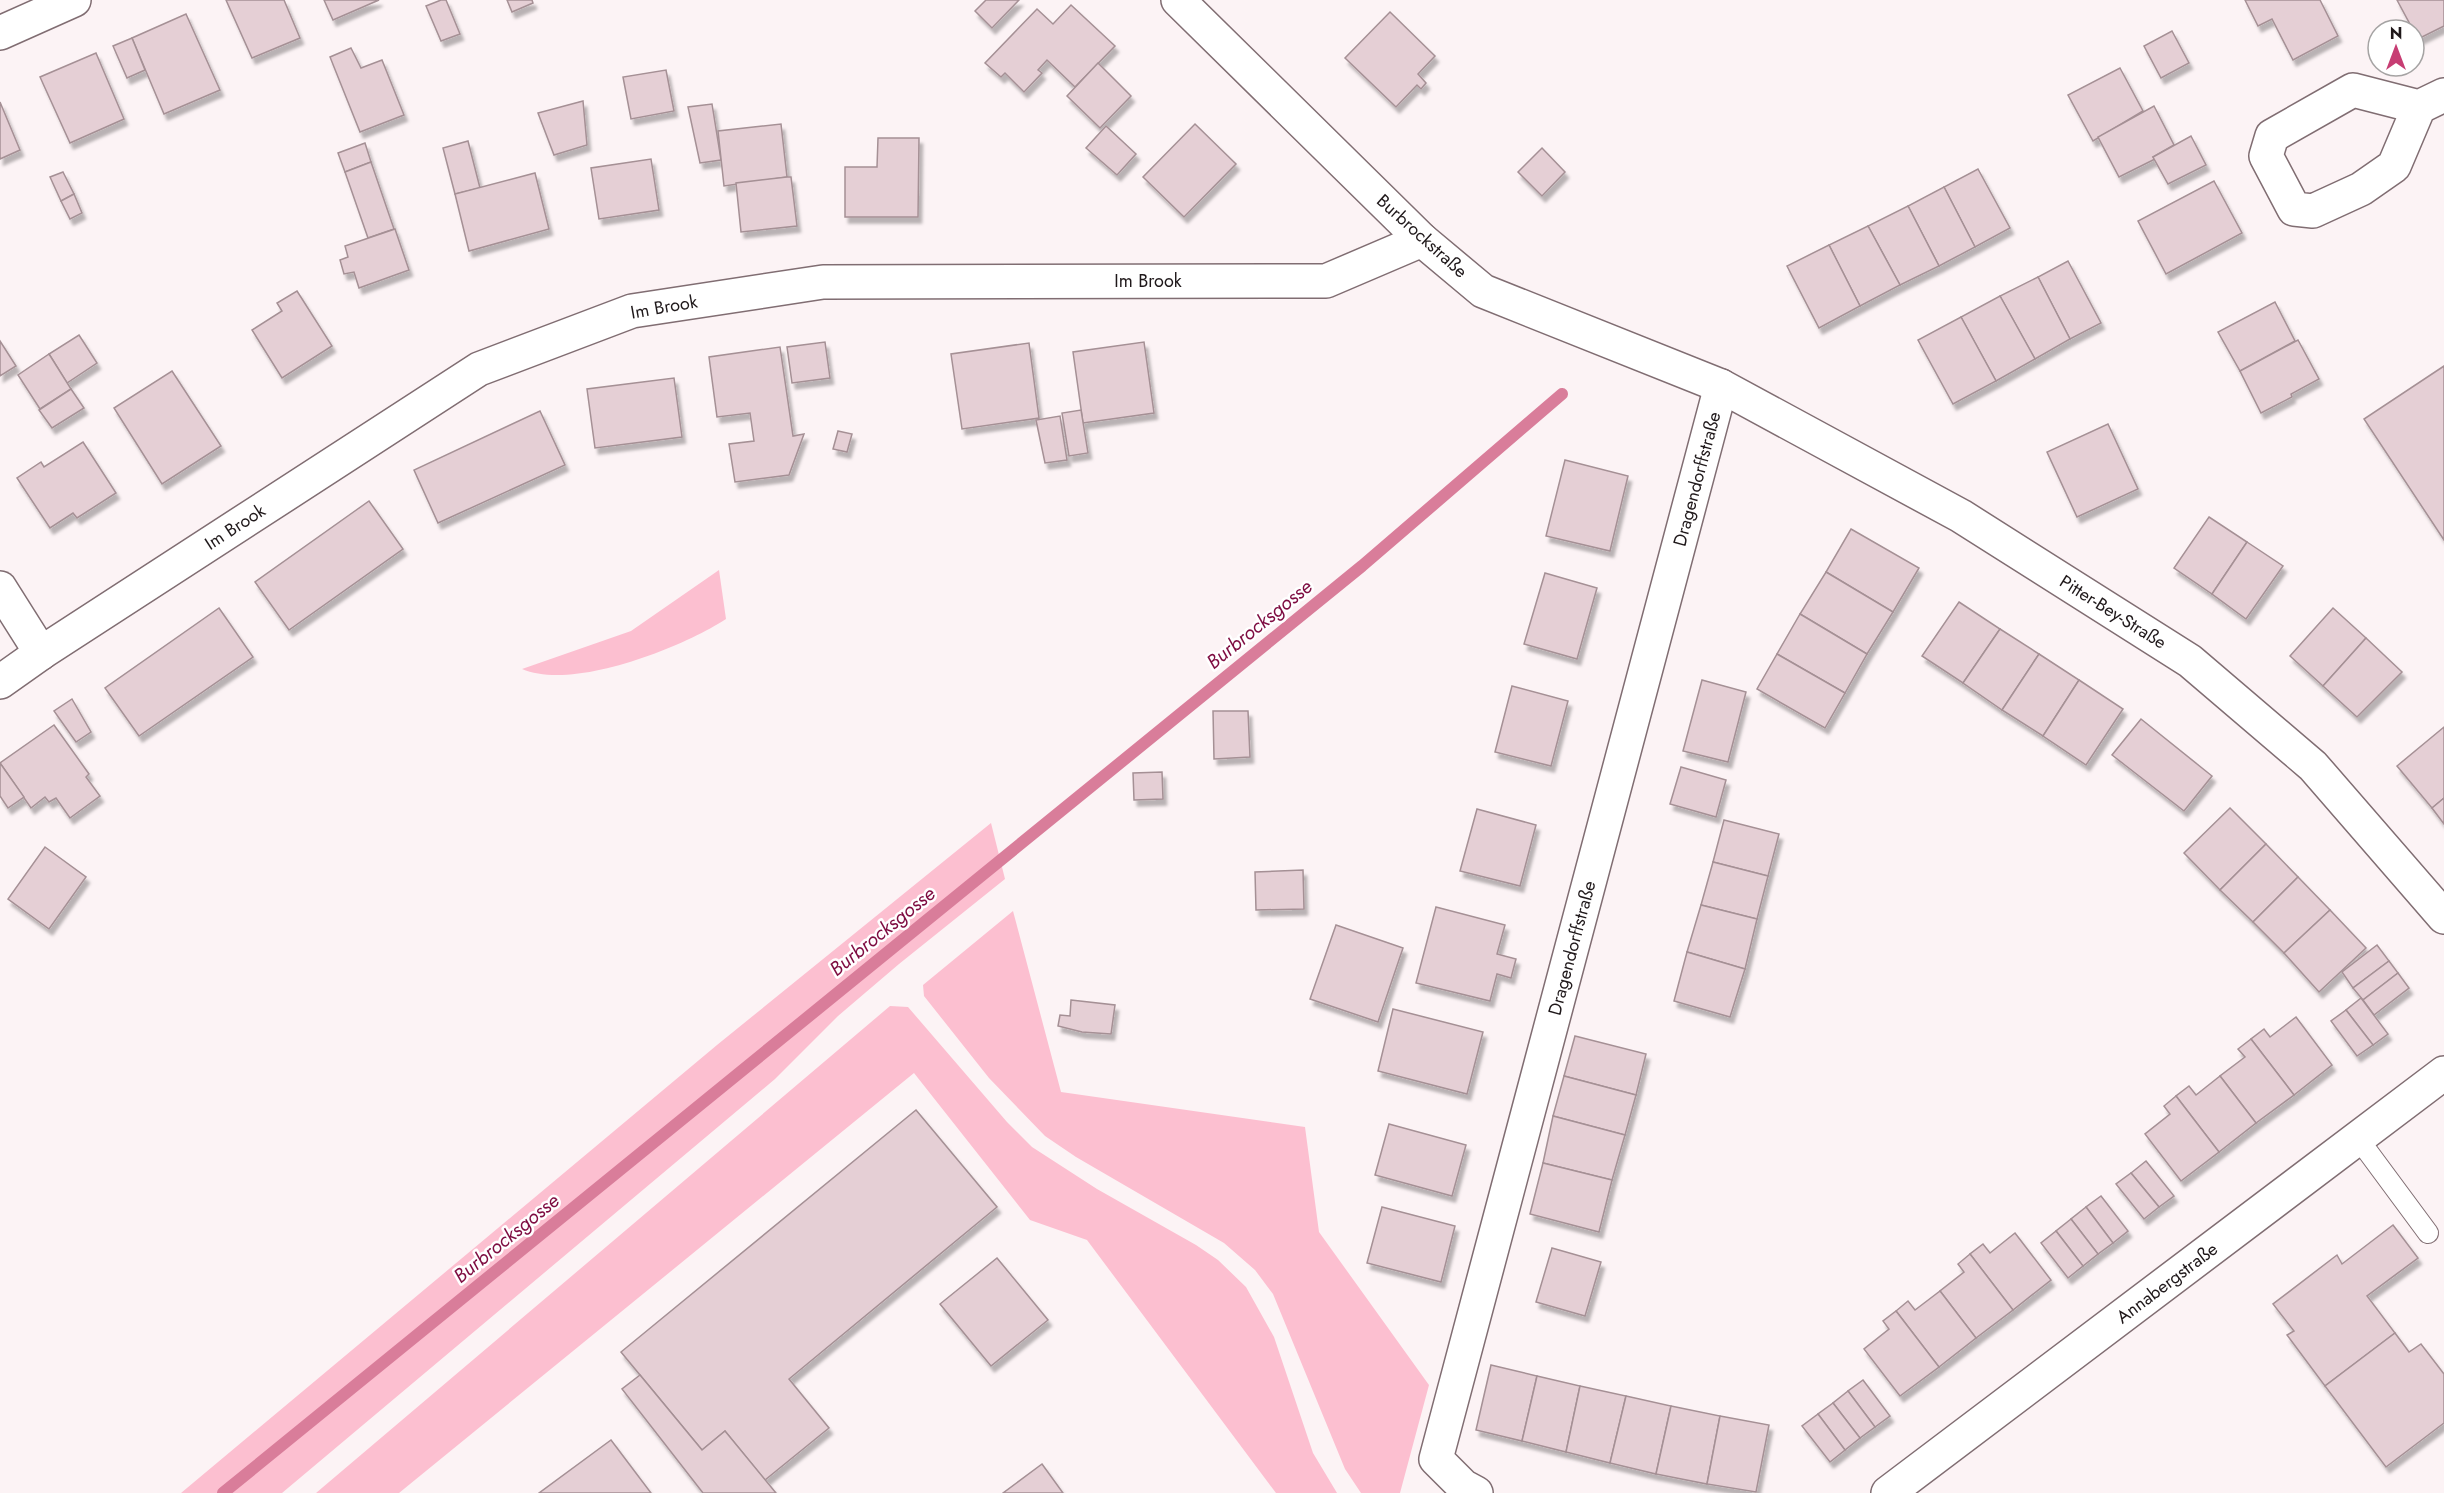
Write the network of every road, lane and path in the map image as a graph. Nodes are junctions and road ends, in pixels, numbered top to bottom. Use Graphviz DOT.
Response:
graph roads {
  1 [pos="74,0"];
  2 [pos="1178,0"];
  3 [pos="0,33"];
  4 [pos="2432,101"];
  5 [pos="1422,240"];
  6 [pos="1721,386"];
  7 [pos="0,588"];
  8 [pos="41,653"];
  9 [pos="0,682"];
  10 [pos="2444,917"];
  11 [pos="2444,1073"];
  12 [pos="2356,1137"];
  13 [pos="2428,1233"];
  14 [pos="1476,1493"];
  15 [pos="1888,1493"];
  1 -- 3 [label="street"];
  2 -- 5 [label="street, Burbrockstraße"];
  4 -- 4 [label="street"];
  5 -- 6 [label="street, Burbrockstraße"];
  5 -- 8 [label="street, Im Brook"];
  6 -- 10 [label="street, Pitter-Bey-Straße"];
  6 -- 14 [label="street, Dragendorffstraße"];
  7 -- 8 [label="street"];
  8 -- 9 [label="street, Im Brook"];
  11 -- 12 [label="street, Annabergstraße"];
  12 -- 13 [label="lane"];
  12 -- 15 [label="street, Annabergstraße"];
}
